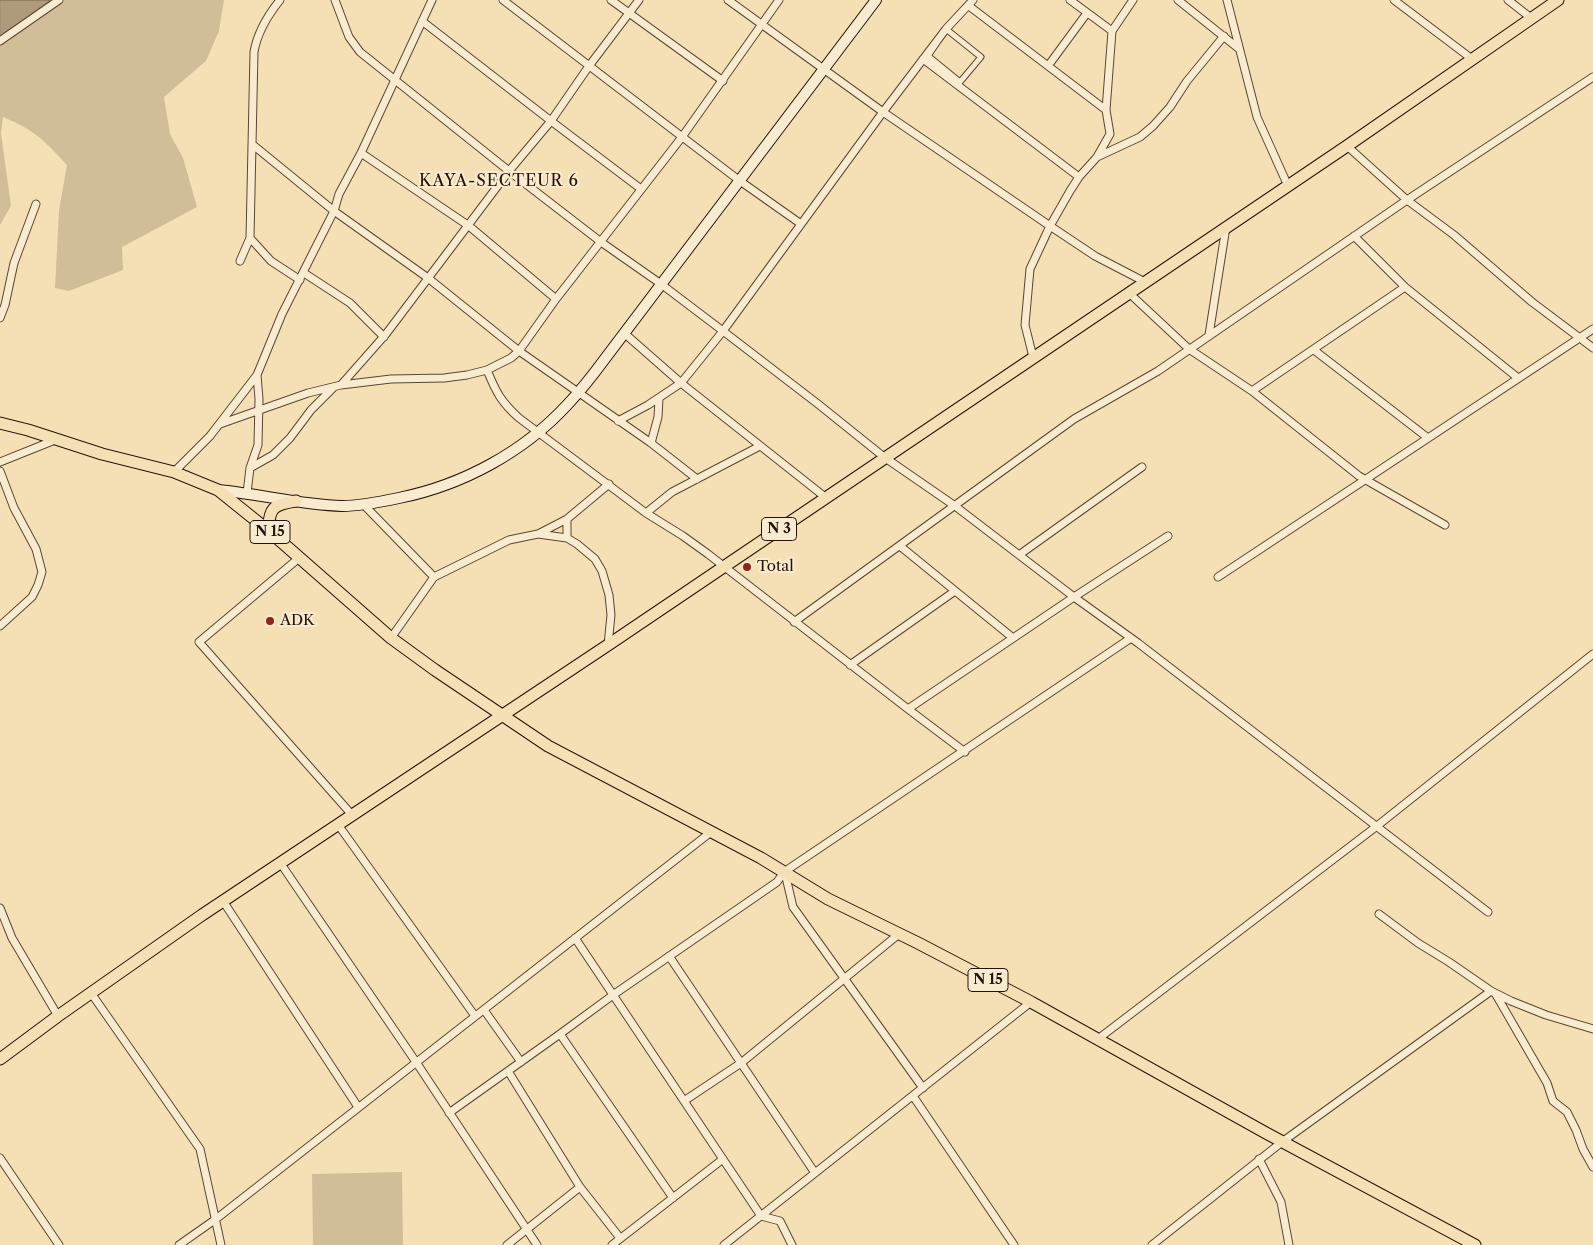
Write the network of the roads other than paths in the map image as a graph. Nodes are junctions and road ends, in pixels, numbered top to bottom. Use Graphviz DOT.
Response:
graph roads {
  1 [pos="59,0"];
  2 [pos="280,0"];
  3 [pos="334,0"];
  4 [pos="432,0"];
  5 [pos="503,0"];
  6 [pos="611,0"];
  7 [pos="640,0"];
  8 [pos="728,0"];
  9 [pos="780,0"];
  10 [pos="876,0"];
  11 [pos="1070,0"];
  12 [pos="1133,0"];
  13 [pos="1178,0"];
  14 [pos="1227,0"];
  15 [pos="1394,0"];
  16 [pos="1508,0"];
  17 [pos="1558,0"];
  18 [pos="971,3"];
  19 [pos="629,13"];
  20 [pos="1087,13"];
  21 [pos="1532,18"];
  22 [pos="422,21"];
  23 [pos="763,25"];
  24 [pos="946,29"];
  25 [pos="1112,31"];
  26 [pos="1224,36"];
  27 [pos="0,41"];
  28 [pos="1238,48"];
  29 [pos="923,59"];
  30 [pos="1472,59"];
  31 [pos="589,66"];
  32 [pos="1048,66"];
  33 [pos="824,70"];
  34 [pos="1593,78"];
  35 [pos="396,80"];
  36 [pos="723,81"];
  37 [pos="1106,110"];
  38 [pos="883,112"];
  39 [pos="551,121"];
  40 [pos="682,137"];
  41 [pos="253,145"];
  42 [pos="1347,146"];
  43 [pos="361,152"];
  44 [pos="1097,157"];
  45 [pos="509,171"];
  46 [pos="1079,178"];
  47 [pos="740,181"];
  48 [pos="1288,186"];
  49 [pos="642,189"];
  50 [pos="1407,200"];
  51 [pos="36,204"];
  52 [pos="334,211"];
  53 [pos="801,224"];
  54 [pos="469,226"];
  55 [pos="1050,226"];
  56 [pos="1226,227"];
  57 [pos="1354,236"];
  58 [pos="250,238"];
  59 [pos="601,242"];
  60 [pos="240,261"];
  61 [pos="302,276"];
  62 [pos="428,278"];
  63 [pos="1145,282"];
  64 [pos="661,284"];
  65 [pos="1405,287"];
  66 [pos="1129,293"];
  67 [pos="556,299"];
  68 [pos="0,318"];
  69 [pos="1593,329"];
  70 [pos="723,331"];
  71 [pos="624,333"];
  72 [pos="1209,335"];
  73 [pos="384,337"];
  74 [pos="1579,338"];
  75 [pos="1593,348"];
  76 [pos="1189,349"];
  77 [pos="519,350"];
  78 [pos="1314,350"];
  79 [pos="1033,357"];
  80 [pos="487,370"];
  81 [pos="257,375"];
  82 [pos="1518,378"];
  83 [pos="681,383"];
  84 [pos="341,386"];
  85 [pos="333,388"];
  86 [pos="1252,391"];
  87 [pos="578,393"];
  88 [pos="659,399"];
  89 [pos="260,411"];
  90 [pos="618,421"];
  91 [pos="0,423"];
  92 [pos="220,424"];
  93 [pos="538,433"];
  94 [pos="1428,438"];
  95 [pos="56,439"];
  96 [pos="651,443"];
  97 [pos="760,446"];
  98 [pos="884,457"];
  99 [pos="0,462"];
  100 [pos="1142,467"];
  101 [pos="250,468"];
  102 [pos="0,471"];
  103 [pos="174,472"];
  104 [pos="697,479"];
  105 [pos="1365,479"];
  106 [pos="608,484"];
  107 [pos="218,490"];
  108 [pos="247,493"];
  109 [pos="825,497"];
  110 [pos="296,501"];
  111 [pos="364,505"];
  112 [pos="955,506"];
  113 [pos="646,513"];
  114 [pos="567,519"];
  115 [pos="1446,525"];
  116 [pos="269,531"];
  117 [pos="538,534"];
  118 [pos="1168,536"];
  119 [pos="567,538"];
  120 [pos="900,546"];
  121 [pos="1019,555"];
  122 [pos="300,558"];
  123 [pos="723,567"];
  124 [pos="434,577"];
  125 [pos="1218,577"];
  126 [pos="955,591"];
  127 [pos="1074,597"];
  128 [pos="794,622"];
  129 [pos="0,626"];
  130 [pos="391,638"];
  131 [pos="1013,638"];
  132 [pos="1131,638"];
  133 [pos="608,645"];
  134 [pos="1593,654"];
  135 [pos="850,665"];
  136 [pos="908,709"];
  137 [pos="502,715"];
  138 [pos="965,752"];
  139 [pos="354,816"];
  140 [pos="339,826"];
  141 [pos="1377,826"];
  142 [pos="711,832"];
  143 [pos="281,864"];
  144 [pos="784,872"];
  145 [pos="223,901"];
  146 [pos="0,908"];
  147 [pos="1488,912"];
  148 [pos="1379,914"];
  149 [pos="899,934"];
  150 [pos="575,938"];
  151 [pos="669,956"];
  152 [pos="844,978"];
  153 [pos="1493,992"];
  154 [pos="91,993"];
  155 [pos="613,994"];
  156 [pos="1031,1002"];
  157 [pos="484,1010"];
  158 [pos="58,1016"];
  159 [pos="475,1016"];
  160 [pos="1593,1029"];
  161 [pos="560,1034"];
  162 [pos="1098,1040"];
  163 [pos="0,1059"];
  164 [pos="416,1062"];
  165 [pos="521,1062"];
  166 [pos="741,1063"];
  167 [pos="508,1071"];
  168 [pos="922,1088"];
  169 [pos="913,1096"];
  170 [pos="684,1101"];
  171 [pos="358,1107"];
  172 [pos="449,1113"];
  173 [pos="1282,1142"];
  174 [pos="0,1158"];
  175 [pos="723,1159"];
  176 [pos="1259,1160"];
  177 [pos="1593,1167"];
  178 [pos="815,1173"];
  179 [pos="580,1188"];
  180 [pos="673,1198"];
  181 [pos="761,1216"];
  182 [pos="216,1219"];
  183 [pos="527,1230"];
  184 [pos="620,1238"];
  185 [pos="59,1245"];
  186 [pos="179,1245"];
  187 [pos="222,1245"];
  188 [pos="507,1245"];
  189 [pos="537,1245"];
  190 [pos="612,1245"];
  191 [pos="724,1245"];
  192 [pos="792,1245"];
  193 [pos="1014,1245"];
  194 [pos="1152,1245"];
  195 [pos="1289,1245"];
  196 [pos="1475,1245"];
  1 -- 27 [label="street"];
  2 -- 41 [label="street"];
  3 -- 35 [label="street"];
  4 -- 22 [label="street"];
  5 -- 31 [label="street"];
  6 -- 19 [label="street"];
  7 -- 19 [label="street"];
  8 -- 23 [label="street"];
  9 -- 23 [label="street"];
  10 -- 33 [label="main road"];
  11 -- 20 [label="street"];
  12 -- 25 [label="street"];
  13 -- 26 [label="street"];
  14 -- 28 [label="street"];
  15 -- 30 [label="street"];
  16 -- 21 [label="street"];
  17 -- 21 [label="main road, N 3"];
  18 -- 24 [label="street"];
  18 -- 32 [label="street"];
  19 -- 31 [label="street"];
  19 -- 36 [label="street"];
  20 -- 25 [label="street"];
  20 -- 32 [label="street"];
  21 -- 30 [label="main road, N 3"];
  22 -- 35 [label="street"];
  22 -- 39 [label="street"];
  23 -- 33 [label="street"];
  23 -- 36 [label="street"];
  24 -- 24 [label="street"];
  24 -- 29 [label="street"];
  25 -- 37 [label="street"];
  26 -- 28 [label="street"];
  26 -- 44 [label="street"];
  28 -- 48 [label="street"];
  29 -- 38 [label="street"];
  29 -- 46 [label="street"];
  30 -- 42 [label="main road, N 3"];
  31 -- 39 [label="street"];
  31 -- 40 [label="street"];
  32 -- 37 [label="street"];
  33 -- 38 [label="street"];
  33 -- 47 [label="main road"];
  34 -- 50 [label="street"];
  35 -- 43 [label="street"];
  35 -- 45 [label="street"];
  36 -- 40 [label="street"];
  37 -- 44 [label="street"];
  38 -- 53 [label="street"];
  38 -- 55 [label="street"];
  39 -- 45 [label="street"];
  39 -- 49 [label="street"];
  40 -- 47 [label="street"];
  40 -- 49 [label="street"];
  41 -- 52 [label="street"];
  41 -- 58 [label="street"];
  42 -- 48 [label="main road, N 3"];
  42 -- 50 [label="street"];
  43 -- 52 [label="street"];
  43 -- 54 [label="street"];
  44 -- 46 [label="street"];
  45 -- 54 [label="street"];
  45 -- 59 [label="street"];
  46 -- 55 [label="street"];
  47 -- 53 [label="street"];
  47 -- 64 [label="main road"];
  48 -- 56 [label="main road, N 3"];
  49 -- 59 [label="street"];
  50 -- 57 [label="street"];
  50 -- 74 [label="street"];
  51 -- 68 [label="street"];
  52 -- 61 [label="street"];
  52 -- 62 [label="street"];
  53 -- 70 [label="street"];
  54 -- 62 [label="street"];
  54 -- 67 [label="street"];
  55 -- 63 [label="street"];
  55 -- 79 [label="street"];
  56 -- 63 [label="main road, N 3"];
  56 -- 72 [label="street"];
  57 -- 65 [label="street"];
  57 -- 72 [label="street"];
  58 -- 60 [label="street"];
  58 -- 61 [label="street"];
  59 -- 64 [label="street"];
  59 -- 67 [label="street"];
  61 -- 73 [label="street"];
  61 -- 81 [label="street"];
  62 -- 73 [label="street"];
  62 -- 77 [label="street"];
  63 -- 66 [label="main road, N 3"];
  64 -- 70 [label="street"];
  64 -- 71 [label="main road"];
  65 -- 78 [label="street"];
  65 -- 82 [label="street"];
  66 -- 76 [label="street"];
  66 -- 79 [label="main road, N 3"];
  67 -- 77 [label="street"];
  69 -- 74 [label="street"];
  70 -- 83 [label="street"];
  70 -- 98 [label="street"];
  71 -- 83 [label="street"];
  71 -- 87 [label="main road"];
  72 -- 76 [label="street"];
  73 -- 84 [label="street"];
  74 -- 75 [label="street"];
  74 -- 82 [label="street"];
  76 -- 86 [label="street"];
  76 -- 112 [label="street"];
  77 -- 80 [label="street"];
  77 -- 87 [label="street"];
  78 -- 86 [label="street"];
  78 -- 94 [label="street"];
  79 -- 98 [label="main road, N 3"];
  80 -- 84 [label="street"];
  80 -- 93 [label="street"];
  81 -- 89 [label="street"];
  81 -- 92 [label="street"];
  82 -- 94 [label="street"];
  83 -- 88 [label="street"];
  83 -- 97 [label="street"];
  84 -- 85 [label="street"];
  85 -- 89 [label="street"];
  85 -- 101 [label="street"];
  86 -- 105 [label="street"];
  87 -- 90 [label="street"];
  87 -- 93 [label="main road"];
  88 -- 90 [label="street"];
  88 -- 96 [label="street"];
  89 -- 92 [label="street"];
  89 -- 101 [label="street"];
  90 -- 96 [label="street"];
  91 -- 95 [label="main road, N 15"];
  92 -- 103 [label="street"];
  93 -- 106 [label="street"];
  93 -- 111 [label="main road"];
  94 -- 105 [label="street"];
  95 -- 99 [label="street"];
  95 -- 103 [label="main road, N 15"];
  96 -- 104 [label="street"];
  97 -- 104 [label="street"];
  97 -- 109 [label="street"];
  98 -- 109 [label="main road, N 3"];
  98 -- 112 [label="street"];
  100 -- 121 [label="street"];
  101 -- 108 [label="street"];
  102 -- 129 [label="street"];
  103 -- 107 [label="main road, N 15"];
  104 -- 113 [label="street"];
  105 -- 115 [label="street"];
  105 -- 125 [label="street"];
  106 -- 113 [label="street"];
  106 -- 114 [label="street"];
  107 -- 108 [label="main road"];
  107 -- 116 [label="main road, N 15"];
  108 -- 110 [label="main road"];
  109 -- 123 [label="main road, N 3"];
  110 -- 111 [label="main road"];
  110 -- 116 [label="main road"];
  111 -- 124 [label="street"];
  112 -- 120 [label="street"];
  112 -- 121 [label="street"];
  113 -- 123 [label="street"];
  114 -- 117 [label="street"];
  114 -- 119 [label="street"];
  116 -- 122 [label="main road, N 15"];
  117 -- 119 [label="street"];
  117 -- 124 [label="street"];
  118 -- 127 [label="street"];
  119 -- 133 [label="street"];
  120 -- 126 [label="street"];
  120 -- 128 [label="street"];
  121 -- 127 [label="street"];
  122 -- 130 [label="main road, N 15"];
  122 -- 139 [label="street"];
  123 -- 128 [label="street"];
  123 -- 133 [label="main road, N 3"];
  124 -- 130 [label="street"];
  126 -- 131 [label="street"];
  126 -- 135 [label="street"];
  127 -- 131 [label="street"];
  127 -- 132 [label="street"];
  128 -- 135 [label="street"];
  130 -- 137 [label="main road, N 15"];
  131 -- 136 [label="street"];
  132 -- 138 [label="street"];
  132 -- 141 [label="street"];
  133 -- 137 [label="main road, N 3"];
  134 -- 141 [label="street"];
  135 -- 136 [label="street"];
  136 -- 138 [label="street"];
  137 -- 139 [label="main road, N 3"];
  137 -- 142 [label="main road, N 15"];
  138 -- 144 [label="street"];
  139 -- 140 [label="main road, N 3"];
  140 -- 143 [label="main road, N 3"];
  140 -- 159 [label="street"];
  141 -- 147 [label="street"];
  141 -- 162 [label="street"];
  142 -- 144 [label="main road, N 15"];
  142 -- 150 [label="street"];
  143 -- 145 [label="main road, N 3"];
  143 -- 164 [label="street"];
  144 -- 149 [label="main road, N 15"];
  144 -- 151 [label="street"];
  144 -- 152 [label="street"];
  145 -- 154 [label="main road, N 3"];
  145 -- 171 [label="street"];
  146 -- 158 [label="street"];
  148 -- 153 [label="street"];
  149 -- 152 [label="street"];
  149 -- 156 [label="main road, N 15"];
  150 -- 155 [label="street"];
  150 -- 157 [label="street"];
  151 -- 155 [label="street"];
  151 -- 166 [label="street"];
  152 -- 166 [label="street"];
  152 -- 168 [label="street"];
  153 -- 160 [label="street"];
  153 -- 173 [label="street"];
  153 -- 177 [label="street"];
  154 -- 158 [label="main road, N 3"];
  154 -- 182 [label="street"];
  155 -- 161 [label="street"];
  155 -- 170 [label="street"];
  156 -- 162 [label="main road, N 15"];
  156 -- 168 [label="street"];
  157 -- 159 [label="street"];
  157 -- 165 [label="street"];
  158 -- 163 [label="main road, N 3"];
  159 -- 164 [label="street"];
  161 -- 165 [label="street"];
  161 -- 180 [label="street"];
  162 -- 173 [label="main road, N 15"];
  164 -- 171 [label="street"];
  164 -- 172 [label="street"];
  165 -- 167 [label="street"];
  166 -- 170 [label="street"];
  166 -- 178 [label="street"];
  167 -- 172 [label="street"];
  167 -- 179 [label="street"];
  168 -- 169 [label="street"];
  169 -- 178 [label="street"];
  169 -- 193 [label="street"];
  170 -- 175 [label="street"];
  171 -- 182 [label="street"];
  172 -- 183 [label="street"];
  173 -- 176 [label="street"];
  173 -- 196 [label="main road, N 15"];
  174 -- 185 [label="street"];
  175 -- 180 [label="street"];
  175 -- 181 [label="street"];
  176 -- 194 [label="street"];
  176 -- 195 [label="street"];
  178 -- 181 [label="street"];
  179 -- 183 [label="street"];
  179 -- 184 [label="street"];
  180 -- 184 [label="street"];
  181 -- 191 [label="street"];
  181 -- 192 [label="street"];
  182 -- 186 [label="street"];
  182 -- 187 [label="street"];
  183 -- 188 [label="street"];
  183 -- 189 [label="street"];
  184 -- 190 [label="street"];
}
